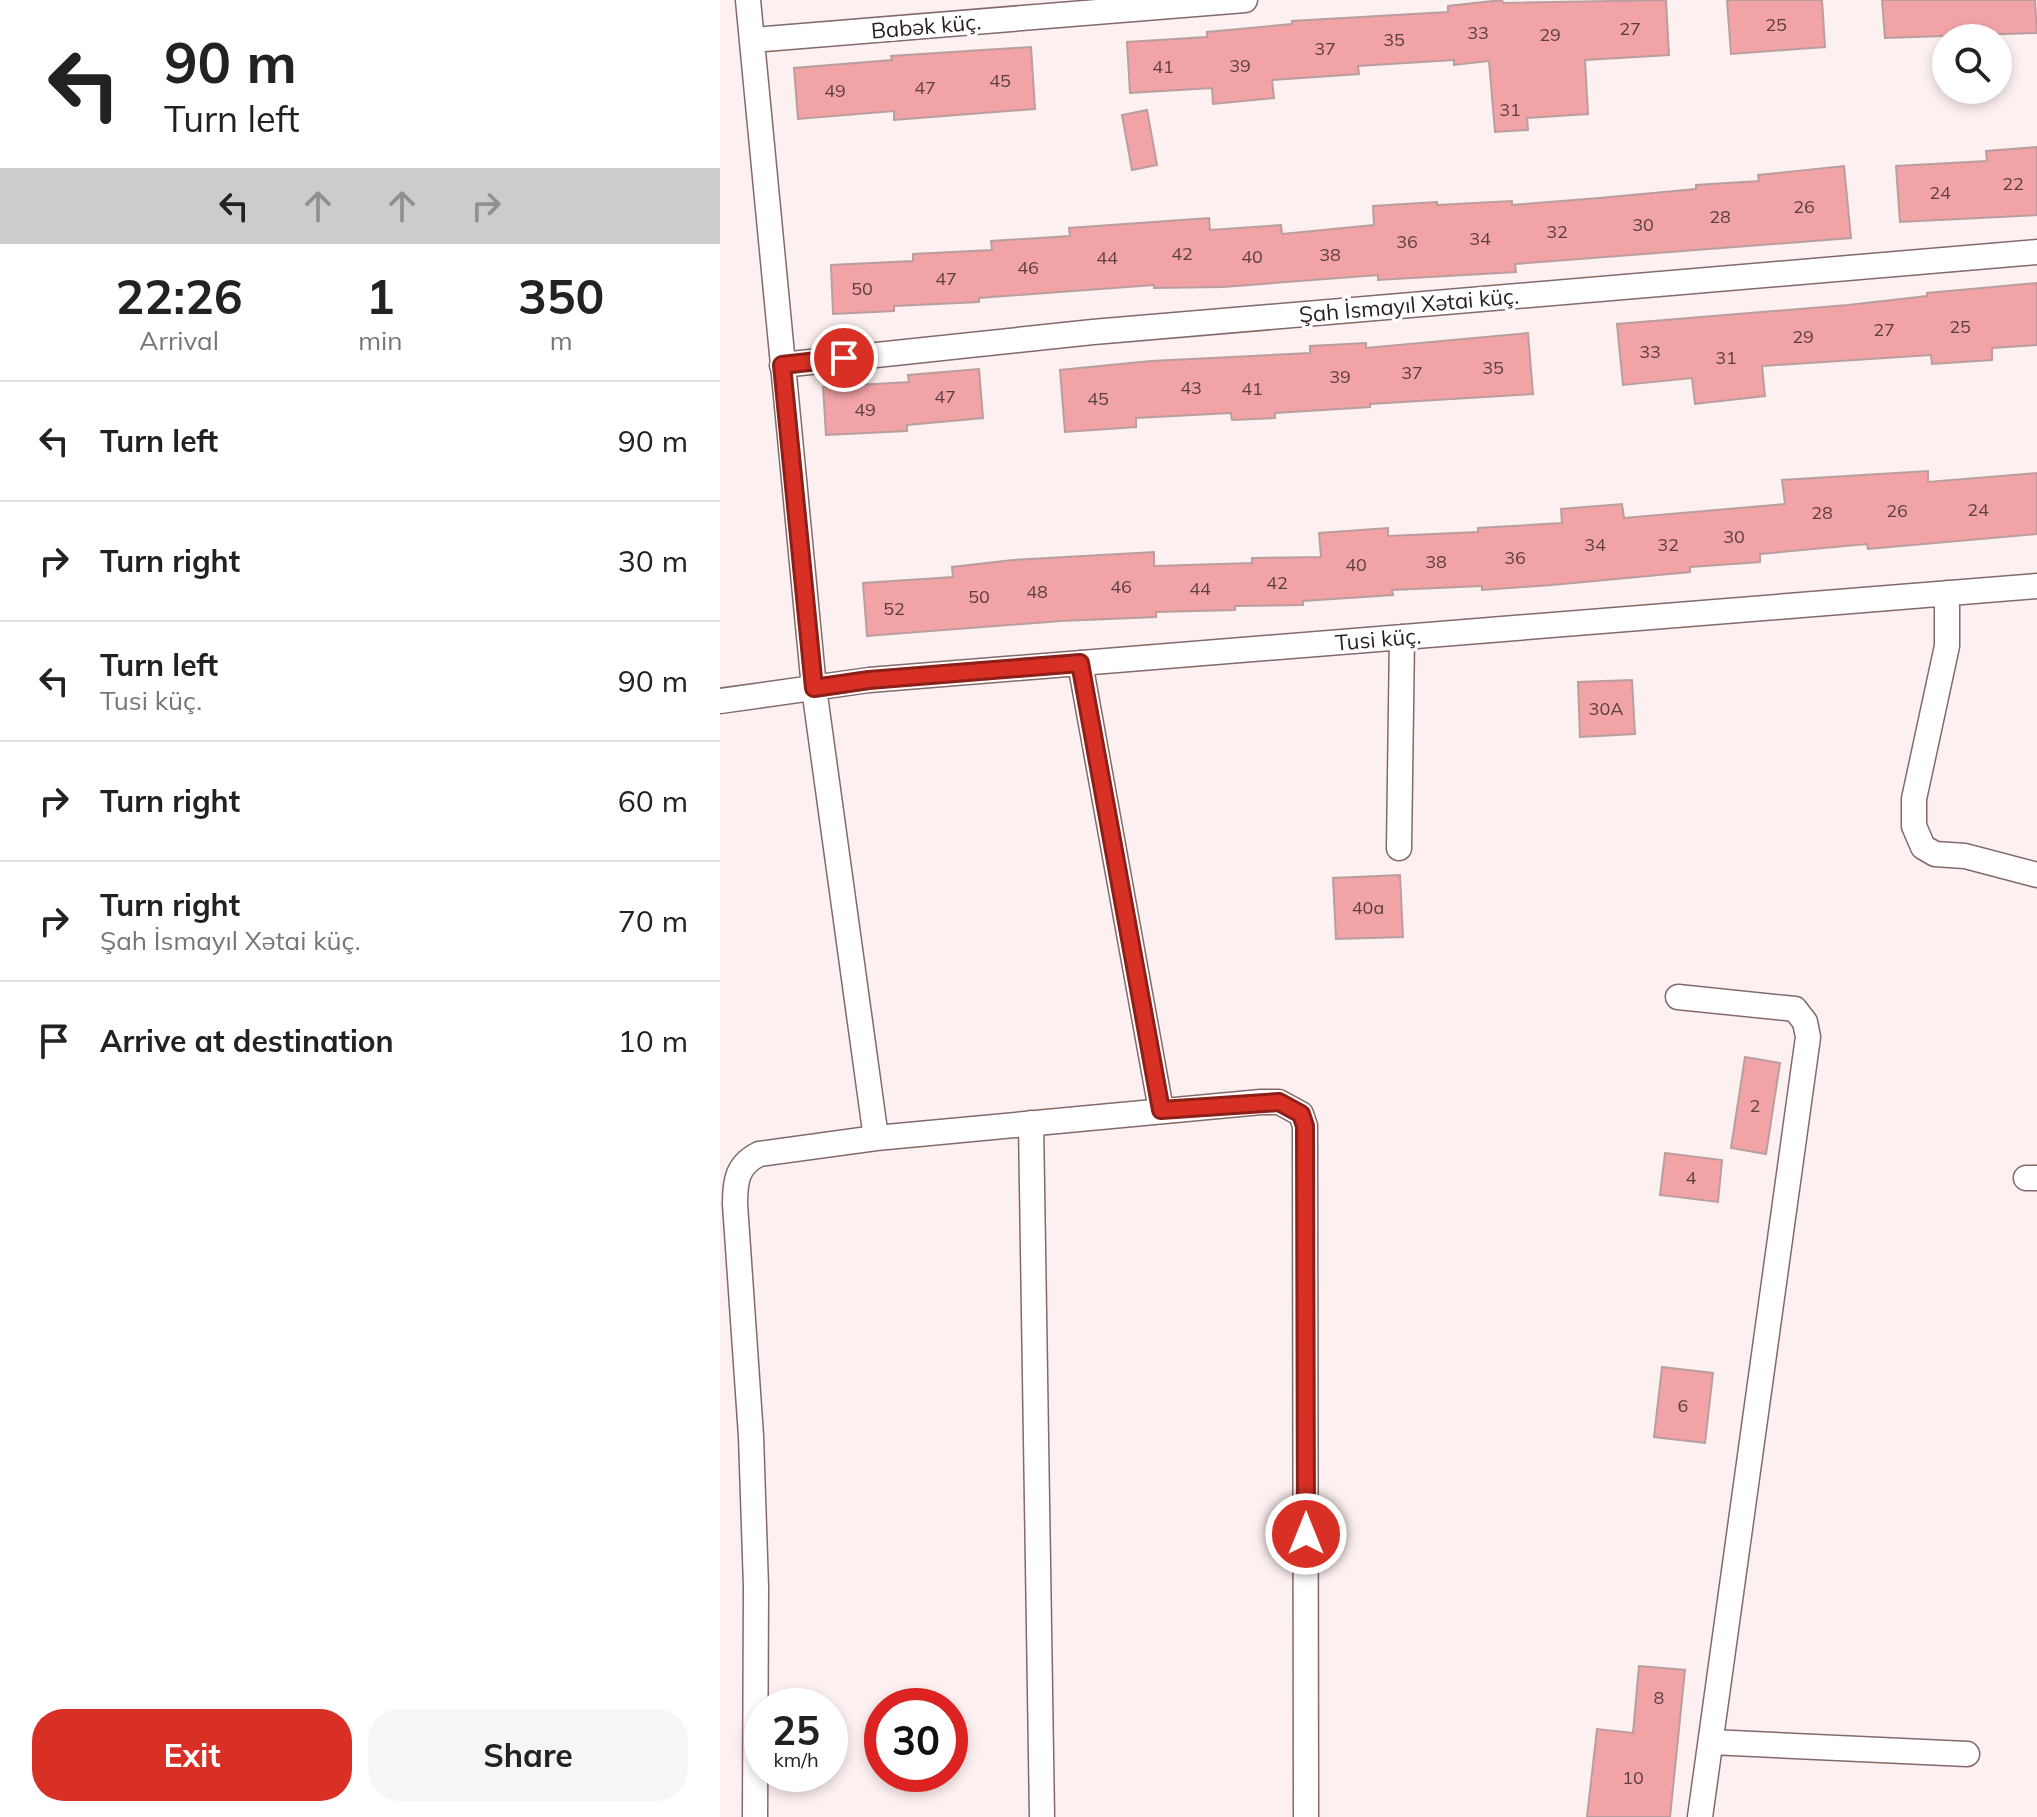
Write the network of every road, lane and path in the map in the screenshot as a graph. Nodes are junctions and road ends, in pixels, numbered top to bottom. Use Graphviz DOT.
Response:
graph roads {
  1 [pos="748,0"];
  2 [pos="1245,0"];
  3 [pos="752,40"];
  4 [pos="2037,252"];
  5 [pos="782,365"];
  6 [pos="2037,586"];
  7 [pos="1947,593"];
  8 [pos="1402,637"];
  9 [pos="1080,663"];
  10 [pos="814,688"];
  11 [pos="720,701"];
  12 [pos="1399,848"];
  13 [pos="2037,875"];
  14 [pos="1678,997"];
  15 [pos="1161,1110"];
  16 [pos="1031,1123"];
  17 [pos="876,1138"];
  18 [pos="1711,1742"];
  19 [pos="1967,1754"];
  20 [pos="755,1817"];
  21 [pos="1042,1817"];
  22 [pos="1306,1817"];
  23 [pos="1700,1817"];
  1 -- 3 [label="street"];
  2 -- 3 [label="street, Babək küç."];
  3 -- 5 [label="street"];
  4 -- 5 [label="street, Şah İsmayıl Xətai küç."];
  5 -- 10 [label="street"];
  6 -- 7 [label="street, Tusi küç."];
  7 -- 8 [label="street, Tusi küç."];
  7 -- 13 [label="street"];
  8 -- 9 [label="street, Tusi küç."];
  8 -- 12 [label="street"];
  9 -- 10 [label="street, Tusi küç."];
  9 -- 15 [label="street"];
  10 -- 11 [label="street, Tusi küç."];
  10 -- 17 [label="street"];
  14 -- 18 [label="street"];
  15 -- 16 [label="street"];
  15 -- 22 [label="street"];
  16 -- 17 [label="street"];
  16 -- 21 [label="street"];
  17 -- 20 [label="street"];
  18 -- 19 [label="street"];
  18 -- 23 [label="street"];
}
